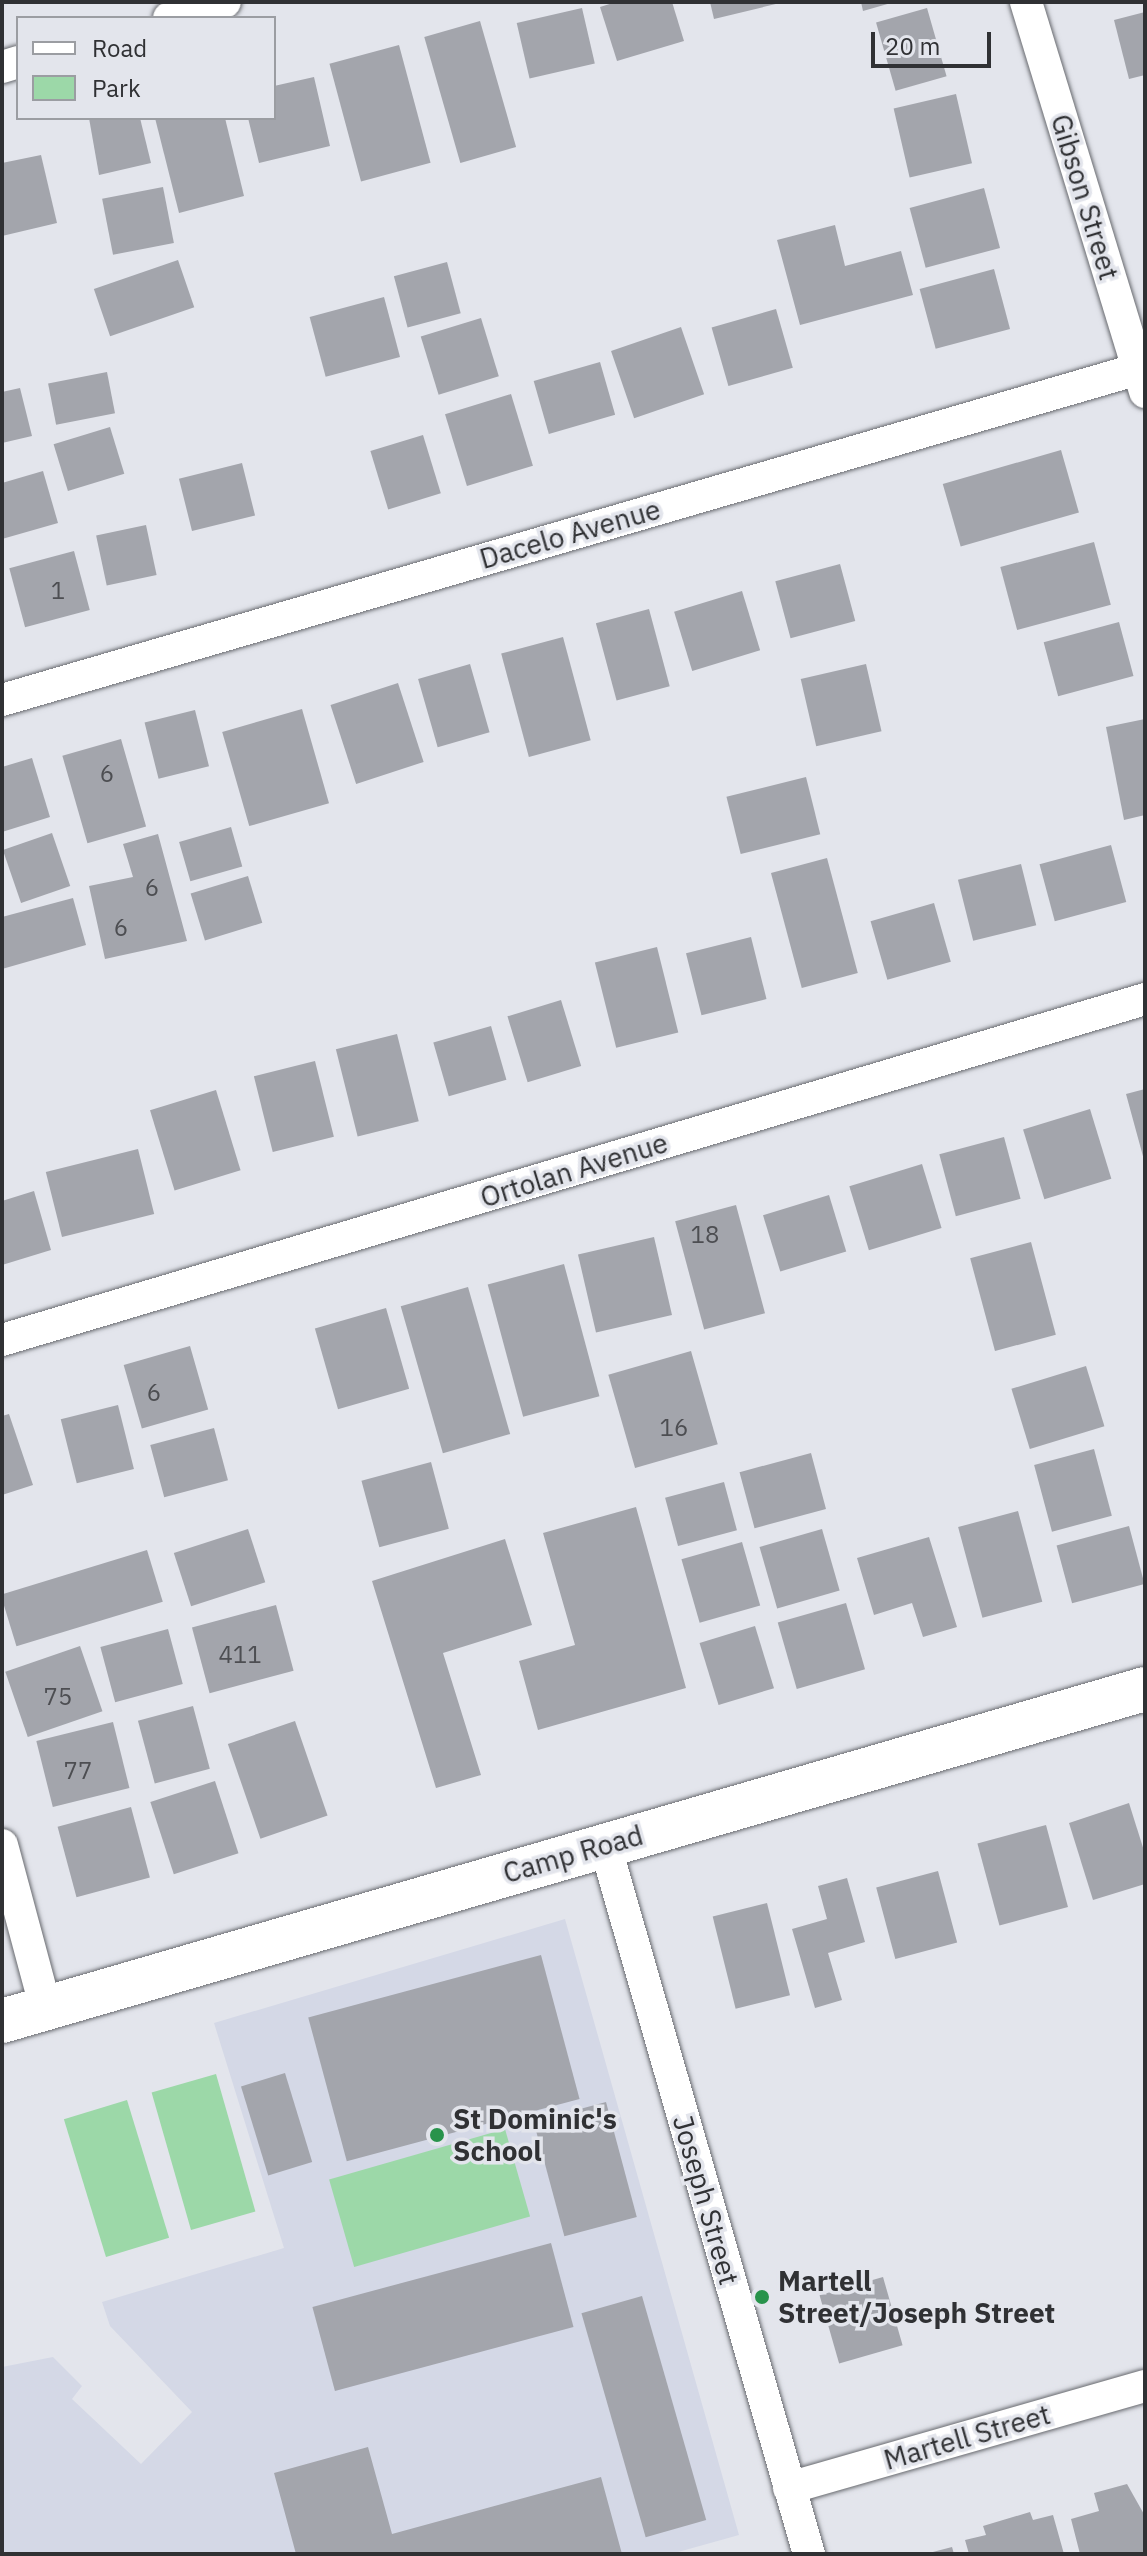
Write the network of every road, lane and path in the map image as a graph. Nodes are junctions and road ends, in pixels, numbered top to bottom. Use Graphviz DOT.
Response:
graph roads {
  1 [pos="225,2"];
  2 [pos="1026,2"];
  3 [pos="176,16"];
  4 [pos="1141,380"];
  5 [pos="2,700"];
  6 [pos="1145,999"];
  7 [pos="2,1340"];
  8 [pos="1145,1689"];
  9 [pos="2,1845"];
  10 [pos="605,1845"];
  11 [pos="46,2009"];
  12 [pos="2,2021"];
  13 [pos="1145,2386"];
  14 [pos="789,2488"];
  15 [pos="809,2554"];
  1 -- 3 [label="street"];
  2 -- 4 [label="street, Gibson Street"];
  4 -- 5 [label="street, Dacelo Avenue"];
  6 -- 7 [label="street, Ortolan Avenue"];
  8 -- 10 [label="main road, Camp Road"];
  9 -- 11 [label="street"];
  10 -- 11 [label="main road, Camp Road"];
  10 -- 14 [label="street, Joseph Street"];
  11 -- 12 [label="main road, Camp Road"];
  13 -- 14 [label="street, Martell Street"];
  14 -- 15 [label="street, Joseph Street"];
}
